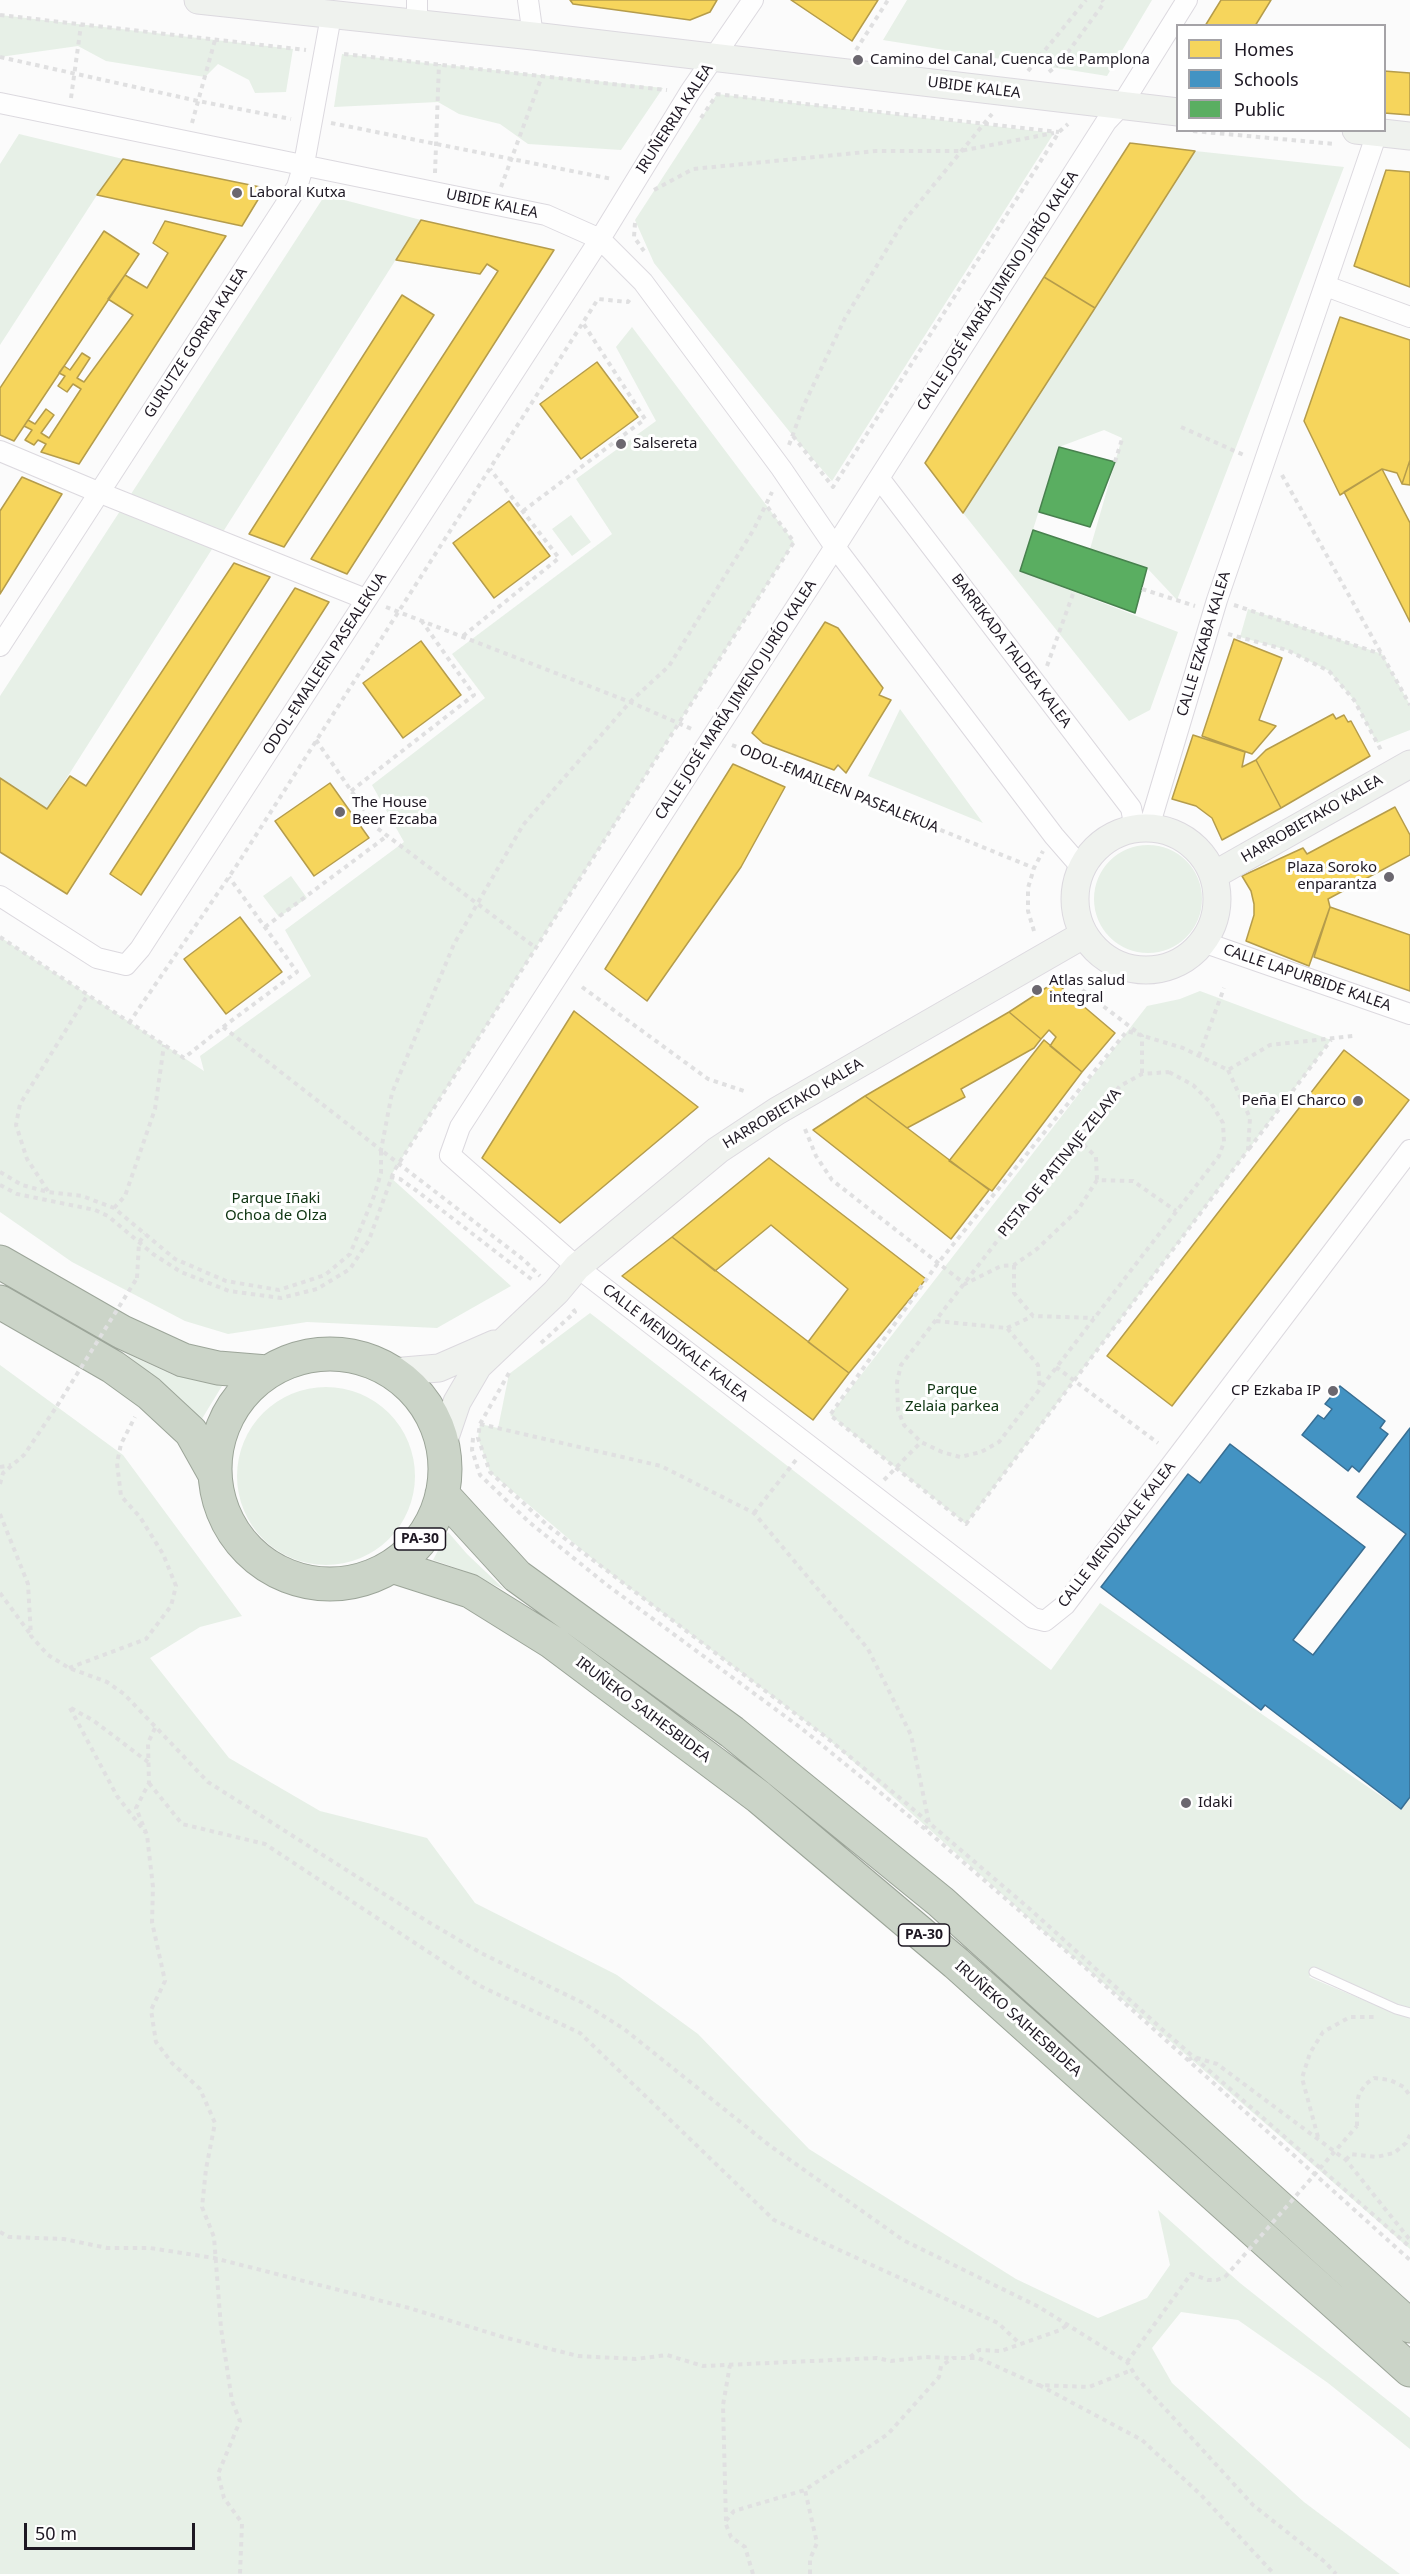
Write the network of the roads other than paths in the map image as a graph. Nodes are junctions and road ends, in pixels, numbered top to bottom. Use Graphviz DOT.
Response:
graph roads {
  1 [pos="198,0"];
  2 [pos="528,0"];
  3 [pos="753,0"];
  4 [pos="1187,0"];
  5 [pos="417,13"];
  6 [pos="331,16"];
  7 [pos="533,36"];
  8 [pos="714,58"];
  9 [pos="1121,106"];
  10 [pos="3,109"];
  11 [pos="1176,112"];
  12 [pos="1410,136"];
  13 [pos="1369,137"];
  14 [pos="304,164"];
  15 [pos="600,239"];
  16 [pos="1326,286"];
  17 [pos="1410,317"];
  18 [pos="0,451"];
  19 [pos="879,478"];
  20 [pos="835,547"];
  21 [pos="358,596"];
  22 [pos="0,646"];
  23 [pos="1398,761"];
  24 [pos="1142,827"];
  25 [pos="1081,867"];
  26 [pos="1214,875"];
  27 [pos="0,896"];
  28 [pos="1083,935"];
  29 [pos="1203,942"];
  30 [pos="1410,1014"];
  31 [pos="1410,1150"];
  32 [pos="0,1262"];
  33 [pos="577,1268"];
  34 [pos="0,1302"];
  35 [pos="506,1338"];
  36 [pos="267,1372"];
  37 [pos="392,1372"];
  38 [pos="442,1446"];
  39 [pos="214,1473"];
  40 [pos="442,1494"];
  41 [pos="392,1566"];
  42 [pos="1314,1972"];
  43 [pos="1410,2013"];
  44 [pos="1410,2325"];
  45 [pos="1410,2370"];
  1 -- 6 [label="main road, UBIDE KALEA"];
  2 -- 7 [label="street"];
  3 -- 8 [label="street, IRUÑERRIA KALEA"];
  4 -- 9 [label="street, CALLE JOSÉ MARÍA JIMENO JURÍO KALEA"];
  5 -- 6 [label="main road, UBIDE KALEA"];
  5 -- 7 [label="main road, UBIDE KALEA"];
  6 -- 14 [label="street, GURUTZE GORRIA KALEA"];
  7 -- 8 [label="main road, UBIDE KALEA"];
  8 -- 9 [label="main road, UBIDE KALEA"];
  8 -- 15 [label="street, IRUÑERRIA KALEA"];
  9 -- 11 [label="main road, UBIDE KALEA"];
  9 -- 19 [label="street, CALLE JOSÉ MARÍA JIMENO JURÍO KALEA"];
  10 -- 14 [label="street, UBIDE KALEA"];
  12 -- 13 [label="main road"];
  13 -- 16 [label="street, CALLE EZKABA KALEA"];
  14 -- 15 [label="street, UBIDE KALEA"];
  14 -- 22 [label="street, GURUTZE GORRIA KALEA"];
  15 -- 20 [label="street, UBIDE KALEA"];
  15 -- 27 [label="street, ODOL-EMAILEEN PASEALEKUA"];
  16 -- 17 [label="street"];
  16 -- 24 [label="street, CALLE EZKABA KALEA"];
  18 -- 21 [label="street, ODOL-EMAILEEN PASEALEKUA"];
  19 -- 20 [label="street, CALLE JOSÉ MARÍA JIMENO JURÍO KALEA"];
  19 -- 24 [label="street, BARRIKADA TALDEA KALEA"];
  20 -- 25 [label="street"];
  20 -- 33 [label="street, CALLE JOSÉ MARÍA JIMENO JURÍO KALEA"];
  23 -- 26 [label="main road, HARROBIETAKO KALEA"];
  24 -- 25 [label="main road"];
  24 -- 26 [label="main road"];
  25 -- 28 [label="main road"];
  26 -- 29 [label="main road"];
  28 -- 29 [label="main road"];
  28 -- 33 [label="main road, HARROBIETAKO KALEA"];
  29 -- 30 [label="street, CALLE LAPURBIDE KALEA"];
  31 -- 33 [label="street, CALLE MENDIKALE KALEA"];
  32 -- 36 [label="highway, PA-30"];
  33 -- 35 [label="main road, HARROBIETAKO KALEA"];
  34 -- 39 [label="highway, PA-30"];
  35 -- 37 [label="main road, HARROBIETAKO KALEA"];
  35 -- 38 [label="main road, HARROBIETAKO KALEA"];
  36 -- 37 [label="highway, PA-30"];
  36 -- 39 [label="highway, PA-30"];
  37 -- 38 [label="highway, PA-30"];
  38 -- 40 [label="highway, PA-30"];
  39 -- 41 [label="highway, PA-30"];
  40 -- 41 [label="highway, PA-30"];
  40 -- 44 [label="highway, PA-30"];
  41 -- 45 [label="highway, IRUÑEKO SAIHESBIDEA / PA-30"];
  42 -- 43 [label="lane"];
}
